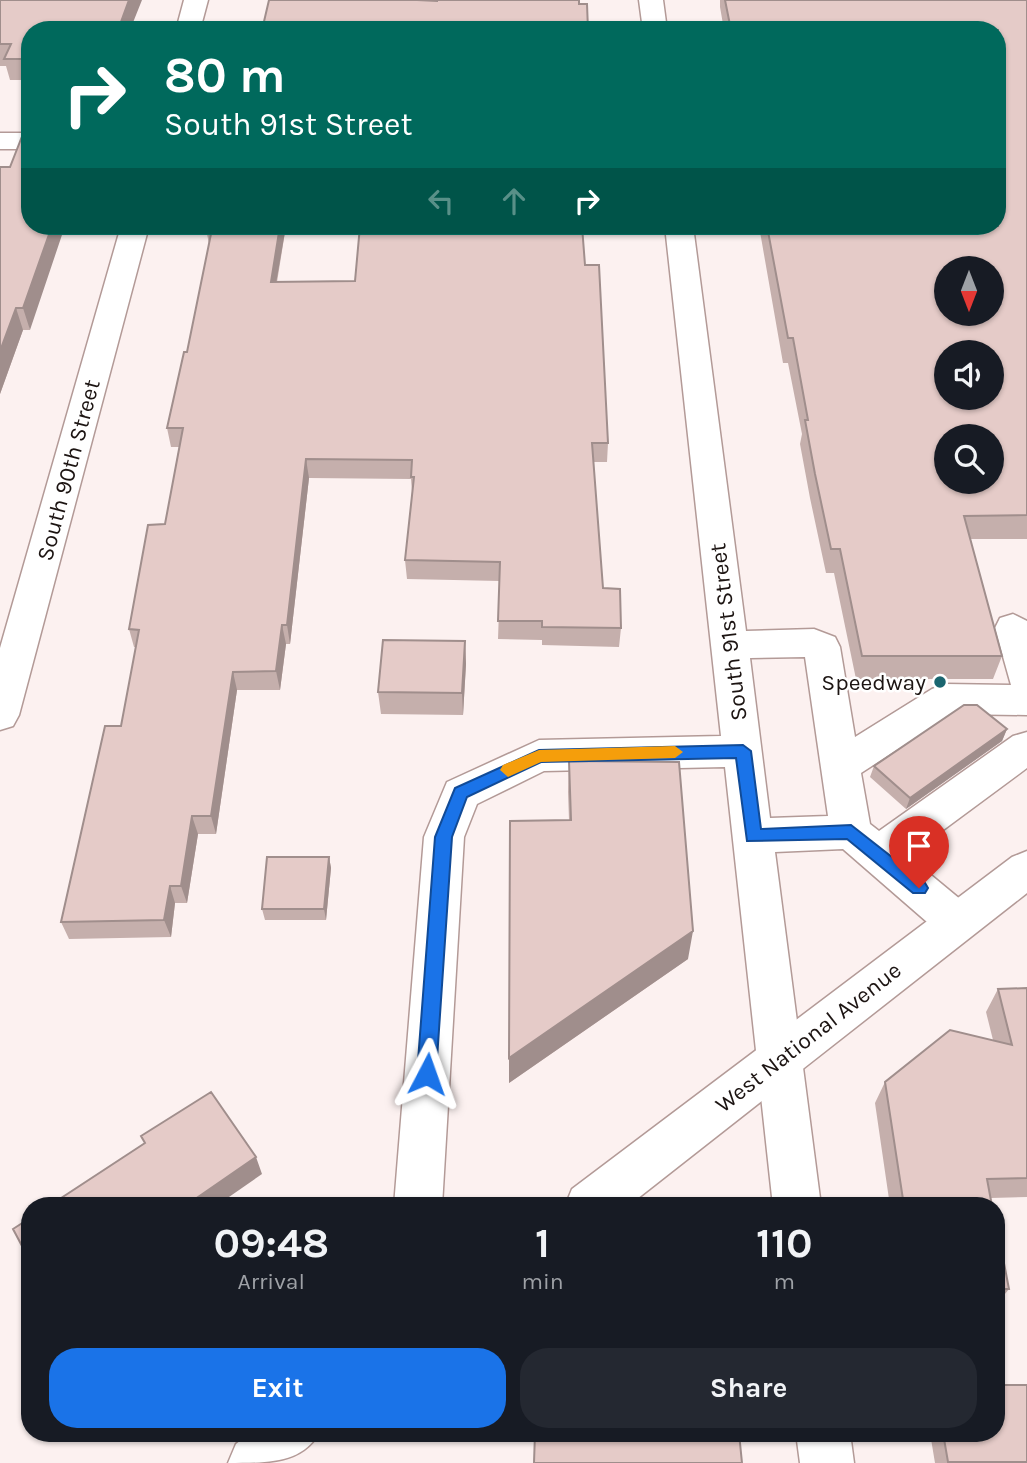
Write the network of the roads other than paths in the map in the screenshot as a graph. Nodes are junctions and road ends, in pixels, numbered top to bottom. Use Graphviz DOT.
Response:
graph roads {
  1 [pos="197,0"];
  2 [pos="651,0"];
  3 [pos="191,21"];
  4 [pos="653,21"];
  5 [pos="0,141"];
  6 [pos="21,141"];
  7 [pos="133,235"];
  8 [pos="679,235"];
  9 [pos="1013,628"];
  10 [pos="730,645"];
  11 [pos="1027,681"];
  12 [pos="1027,700"];
  13 [pos="0,715"];
  14 [pos="1027,747"];
  15 [pos="743,751"];
  16 [pos="840,767"];
  17 [pos="753,836"];
  18 [pos="865,843"];
  19 [pos="1027,869"];
  20 [pos="957,922"];
  21 [pos="779,1059"];
  22 [pos="419,1197"];
  23 [pos="601,1197"];
  24 [pos="796,1197"];
  25 [pos="282,1442"];
  26 [pos="824,1442"];
  27 [pos="255,1463"];
  28 [pos="827,1463"];
  1 -- 3 [label="street"];
  2 -- 4 [label="street"];
  5 -- 6 [label="street"];
  7 -- 13 [label="street, South 90th Street"];
  8 -- 10 [label="street, South 91st Street"];
  9 -- 11 [label="street"];
  10 -- 15 [label="street, South 91st Street"];
  10 -- 16 [label="street"];
  12 -- 16 [label="street"];
  14 -- 18 [label="street"];
  15 -- 17 [label="street, South 91st Street"];
  15 -- 22 [label="street"];
  16 -- 18 [label="street"];
  17 -- 18 [label="street"];
  17 -- 21 [label="street, South 91st Street"];
  18 -- 20 [label="street"];
  19 -- 20 [label="street, West National Avenue"];
  20 -- 21 [label="street, West National Avenue"];
  21 -- 23 [label="street, West National Avenue"];
  21 -- 24 [label="street, South 91st Street"];
  25 -- 27 [label="street"];
  26 -- 28 [label="street"];
}
